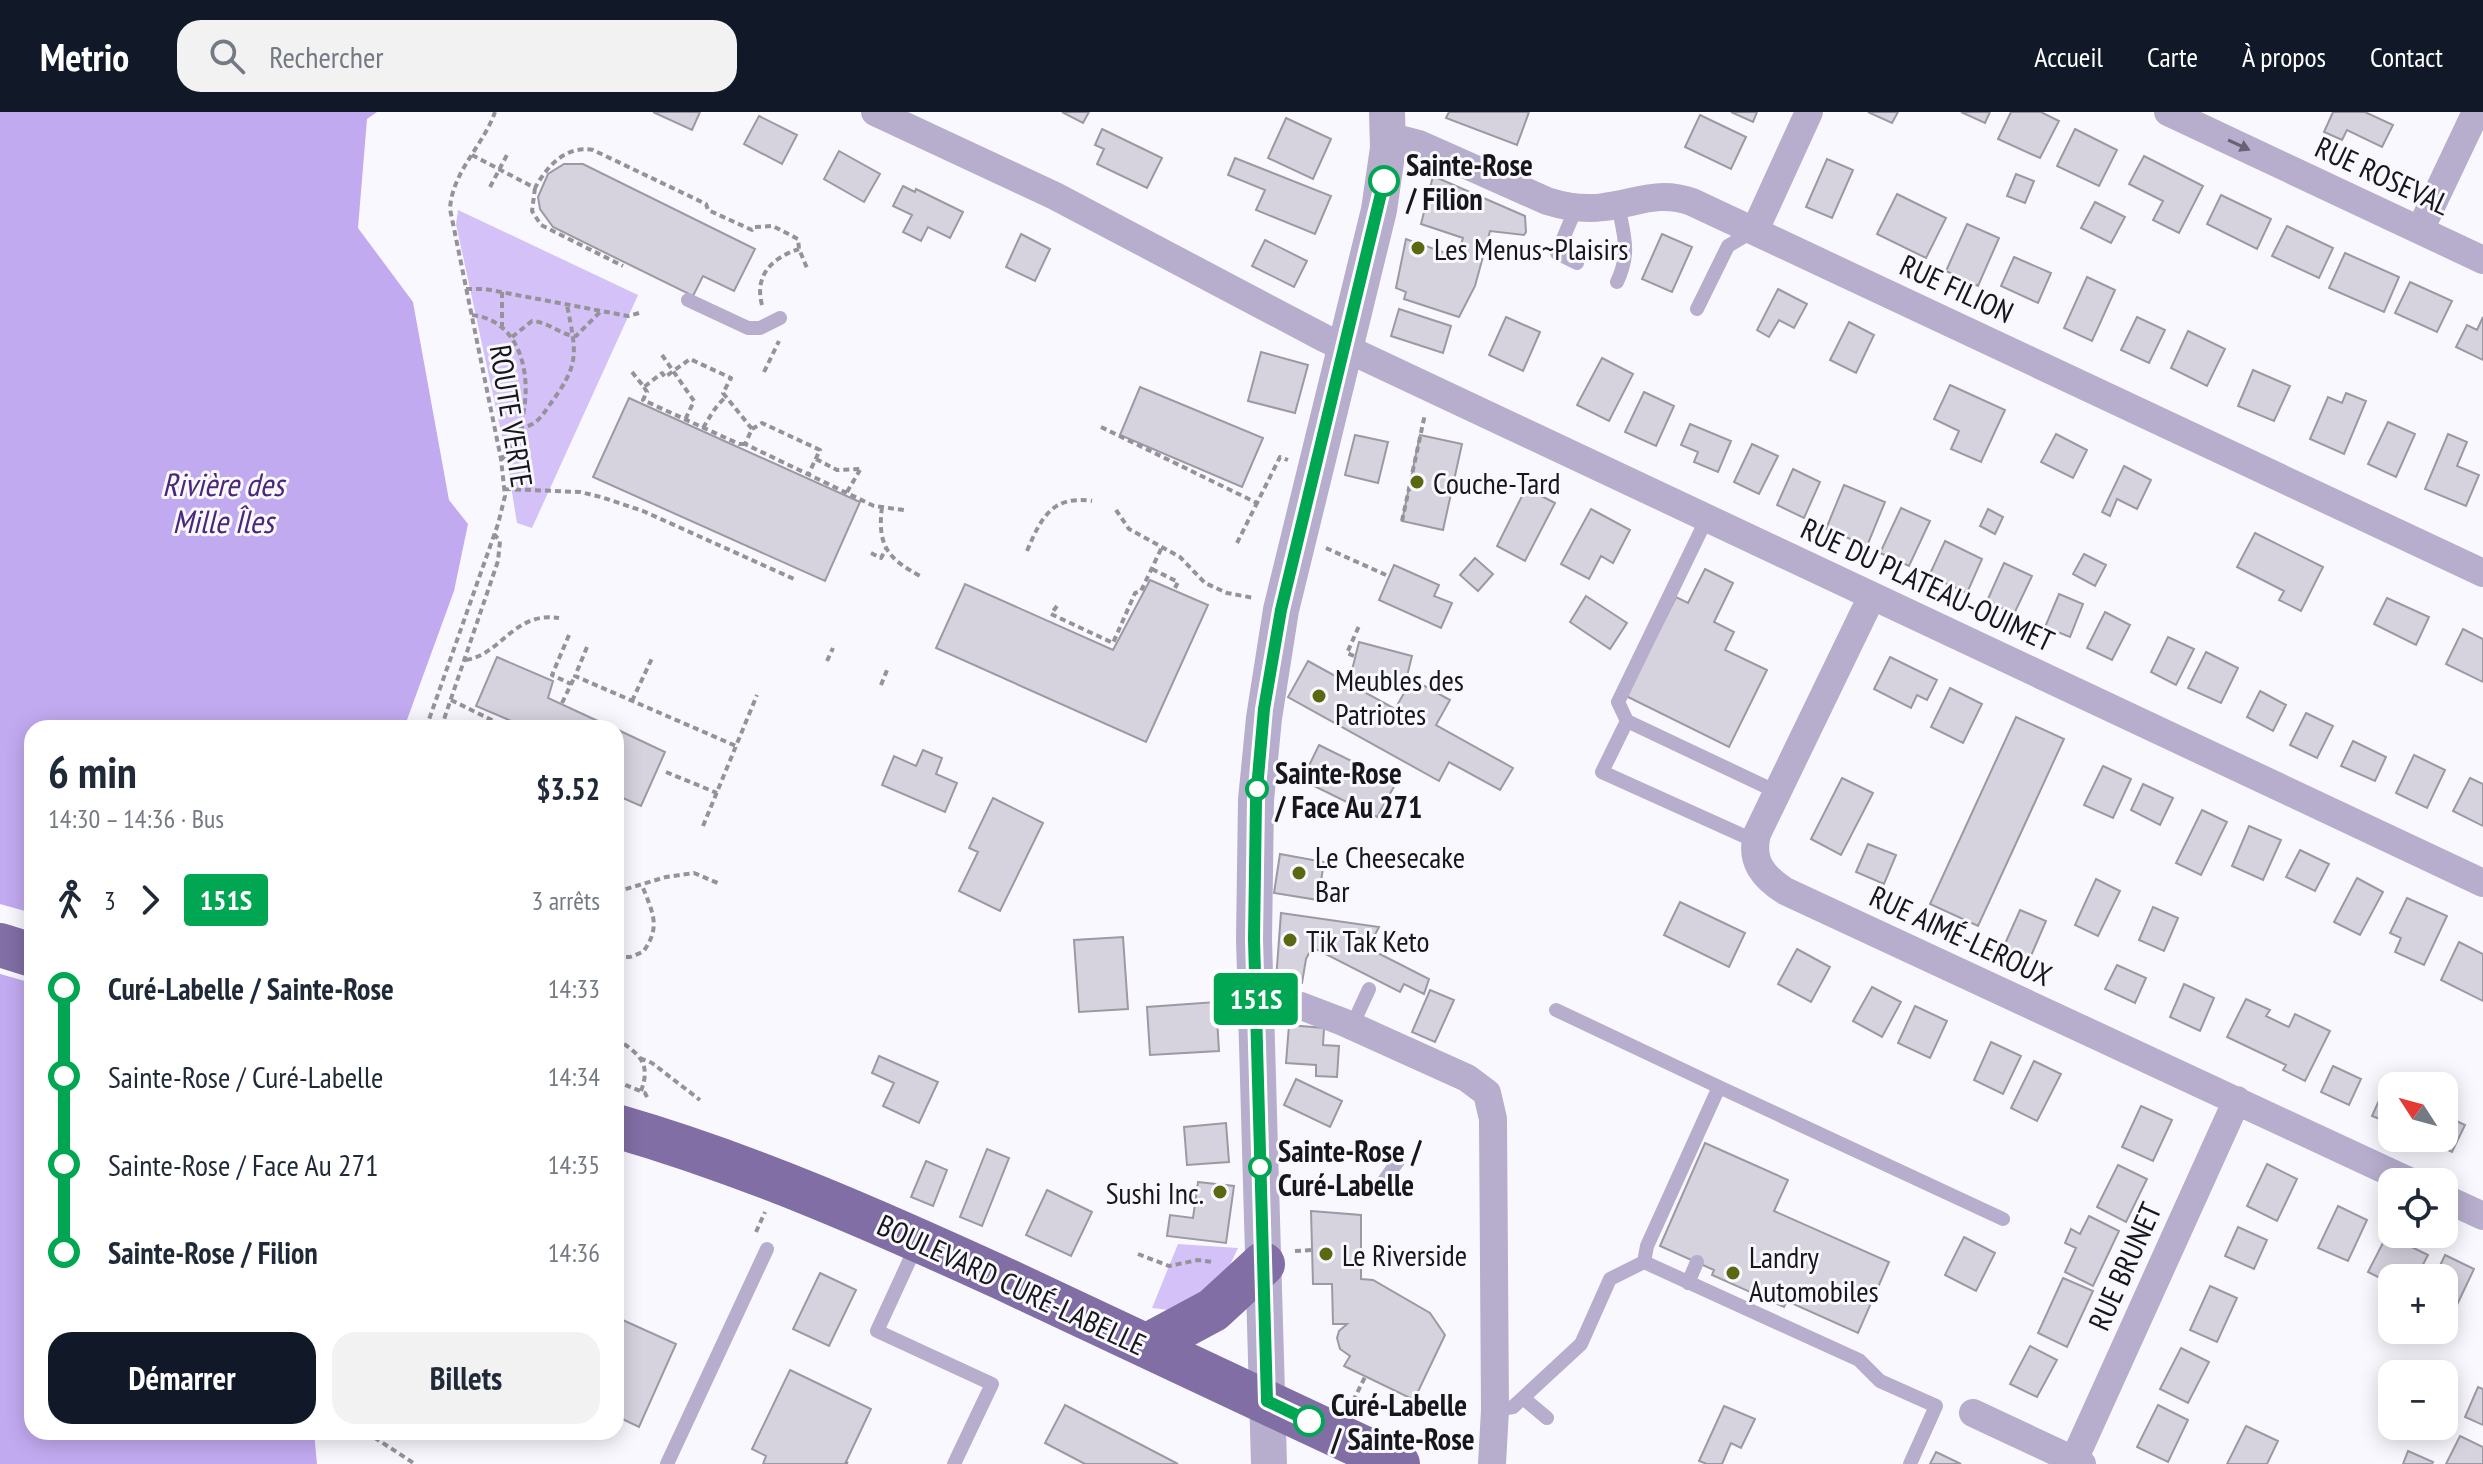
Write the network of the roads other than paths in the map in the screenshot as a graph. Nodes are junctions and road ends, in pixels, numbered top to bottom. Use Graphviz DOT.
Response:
graph roads {
  1 [pos="875,112"];
  2 [pos="1809,112"];
  3 [pos="2168,112"];
  4 [pos="2476,112"];
  5 [pos="1388,124"];
  6 [pos="1618,205"];
  7 [pos="1576,208"];
  8 [pos="1755,230"];
  9 [pos="2420,230"];
  10 [pos="2483,260"];
  11 [pos="1577,263"];
  12 [pos="1617,282"];
  13 [pos="688,300"];
  14 [pos="1697,309"];
  15 [pos="780,318"];
  16 [pos="1344,347"];
  17 [pos="1707,518"];
  18 [pos="2483,573"];
  19 [pos="1872,596"];
  20 [pos="1627,721"];
  21 [pos="1777,792"];
  22 [pos="1755,841"];
  23 [pos="2483,883"];
  24 [pos="0,945"];
  25 [pos="24,952"];
  26 [pos="1369,989"];
  27 [pos="1256,1004"];
  28 [pos="1556,1010"];
  29 [pos="1352,1026"];
  30 [pos="1719,1087"];
  31 [pos="2237,1100"];
  32 [pos="631,1117"];
  33 [pos="1398,1161"];
  34 [pos="2381,1168"];
  35 [pos="1384,1181"];
  36 [pos="2458,1204"];
  37 [pos="2483,1216"];
  38 [pos="2003,1219"];
  39 [pos="919,1240"];
  40 [pos="767,1249"];
  41 [pos="1644,1262"];
  42 [pos="1697,1262"];
  43 [pos="1263,1264"];
  44 [pos="1688,1283"];
  45 [pos="1146,1346"];
  46 [pos="1523,1398"];
  47 [pos="1267,1401"];
  48 [pos="1495,1410"];
  49 [pos="1973,1413"];
  50 [pos="1547,1418"];
  51 [pos="2078,1462"];
  52 [pos="667,1464"];
  53 [pos="954,1464"];
  54 [pos="1269,1464"];
  55 [pos="1398,1464"];
  56 [pos="1492,1464"];
  57 [pos="1910,1464"];
  1 -- 16 [label="street, RUE DU PLATEAU-OUIMET"];
  2 -- 8 [label="street"];
  3 -- 9 [label="street, RUE ROSEVAL, one-way"];
  4 -- 9 [label="street"];
  5 -- 7 [label="street, RUE FILION"];
  5 -- 16 [label="street"];
  6 -- 7 [label="street, RUE FILION"];
  6 -- 8 [label="street, RUE FILION"];
  6 -- 12 [label="lane"];
  7 -- 11 [label="lane"];
  8 -- 14 [label="lane"];
  8 -- 18 [label="street, RUE FILION"];
  9 -- 10 [label="street, RUE ROSEVAL"];
  13 -- 15 [label="lane"];
  16 -- 17 [label="street, RUE DU PLATEAU-OUIMET"];
  16 -- 27 [label="street"];
  17 -- 19 [label="street, RUE DU PLATEAU-OUIMET"];
  17 -- 20 [label="lane"];
  19 -- 21 [label="street"];
  19 -- 23 [label="street, RUE DU PLATEAU-OUIMET"];
  20 -- 21 [label="lane"];
  20 -- 22 [label="lane"];
  21 -- 22 [label="street"];
  22 -- 31 [label="street, RUE AIMÉ-LEROUX"];
  24 -- 25 [label="main road"];
  26 -- 29 [label="lane"];
  27 -- 29 [label="street"];
  27 -- 43 [label="street"];
  28 -- 30 [label="lane"];
  29 -- 48 [label="street"];
  30 -- 38 [label="lane"];
  30 -- 41 [label="lane"];
  31 -- 34 [label="street, RUE AIMÉ-LEROUX"];
  31 -- 51 [label="street, RUE BRUNET"];
  32 -- 39 [label="main road, BOULEVARD CURÉ-LABELLE"];
  33 -- 35 [label="lane"];
  36 -- 37 [label="street"];
  39 -- 45 [label="main road, BOULEVARD CURÉ-LABELLE"];
  39 -- 53 [label="lane"];
  40 -- 52 [label="lane"];
  41 -- 44 [label="lane"];
  41 -- 46 [label="lane"];
  42 -- 44 [label="lane"];
  43 -- 45 [label="main road"];
  43 -- 47 [label="street"];
  44 -- 57 [label="lane"];
  45 -- 47 [label="main road, BOULEVARD CURÉ-LABELLE"];
  46 -- 48 [label="lane"];
  46 -- 50 [label="lane"];
  47 -- 54 [label="street"];
  47 -- 55 [label="main road, BOULEVARD CURÉ-LABELLE"];
  48 -- 56 [label="street"];
  49 -- 51 [label="street"];
}
